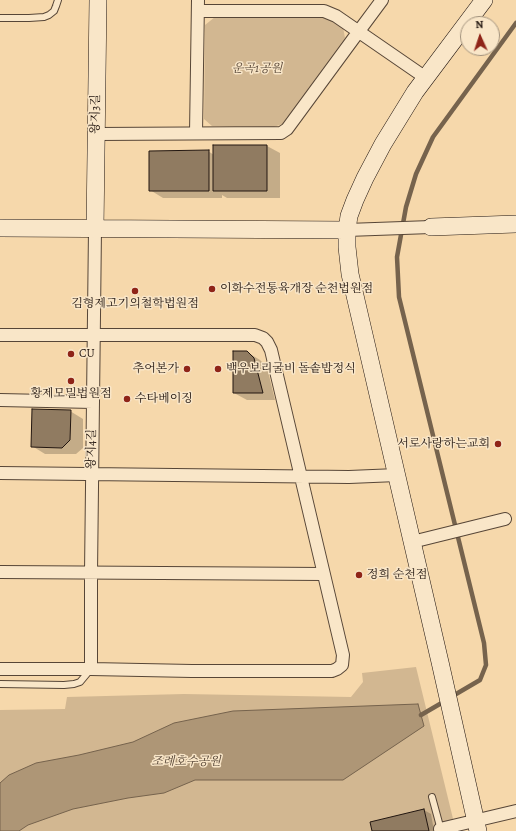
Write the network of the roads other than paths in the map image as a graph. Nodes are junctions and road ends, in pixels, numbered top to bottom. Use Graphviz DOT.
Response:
graph roads {
  1 [pos="58,0"];
  2 [pos="98,0"];
  3 [pos="382,0"];
  4 [pos="484,0"];
  5 [pos="198,6"];
  6 [pos="0,18"];
  7 [pos="359,31"];
  8 [pos="426,78"];
  9 [pos="196,133"];
  10 [pos="96,134"];
  11 [pos="516,224"];
  12 [pos="431,227"];
  13 [pos="0,228"];
  14 [pos="95,229"];
  15 [pos="347,230"];
  16 [pos="0,335"];
  17 [pos="94,336"];
  18 [pos="0,400"];
  19 [pos="93,402"];
  20 [pos="0,473"];
  21 [pos="92,474"];
  22 [pos="397,475"];
  23 [pos="301,476"];
  24 [pos="505,519"];
  25 [pos="412,542"];
  26 [pos="0,572"];
  27 [pos="91,573"];
  28 [pos="324,574"];
  29 [pos="0,669"];
  30 [pos="91,669"];
  31 [pos="0,684"];
  32 [pos="432,797"];
  33 [pos="516,811"];
  34 [pos="476,826"];
  35 [pos="441,830"];
  1 -- 6 [label="lane"];
  2 -- 10 [label="street, 왕지3길"];
  3 -- 7 [label="street"];
  4 -- 8 [label="street"];
  5 -- 7 [label="street"];
  5 -- 9 [label="street"];
  7 -- 8 [label="street"];
  7 -- 9 [label="street"];
  8 -- 15 [label="street"];
  9 -- 10 [label="street"];
  10 -- 14 [label="street, 왕지3길"];
  11 -- 12 [label="street"];
  12 -- 15 [label="street"];
  13 -- 14 [label="street"];
  14 -- 15 [label="street"];
  14 -- 17 [label="street, 왕지4길"];
  15 -- 22 [label="street"];
  16 -- 17 [label="street"];
  17 -- 19 [label="street, 왕지4길"];
  17 -- 23 [label="street"];
  18 -- 19 [label="street"];
  19 -- 21 [label="street, 왕지4길"];
  20 -- 21 [label="street"];
  21 -- 23 [label="street"];
  21 -- 27 [label="street, 왕지4길"];
  22 -- 23 [label="street"];
  22 -- 25 [label="street"];
  23 -- 28 [label="street"];
  24 -- 25 [label="street"];
  25 -- 34 [label="street"];
  26 -- 27 [label="street"];
  27 -- 28 [label="street"];
  27 -- 30 [label="street, 왕지4길"];
  28 -- 30 [label="street"];
  29 -- 30 [label="street"];
  30 -- 31 [label="lane"];
  32 -- 35 [label="lane"];
  33 -- 34 [label="street"];
  34 -- 35 [label="street"];
}
